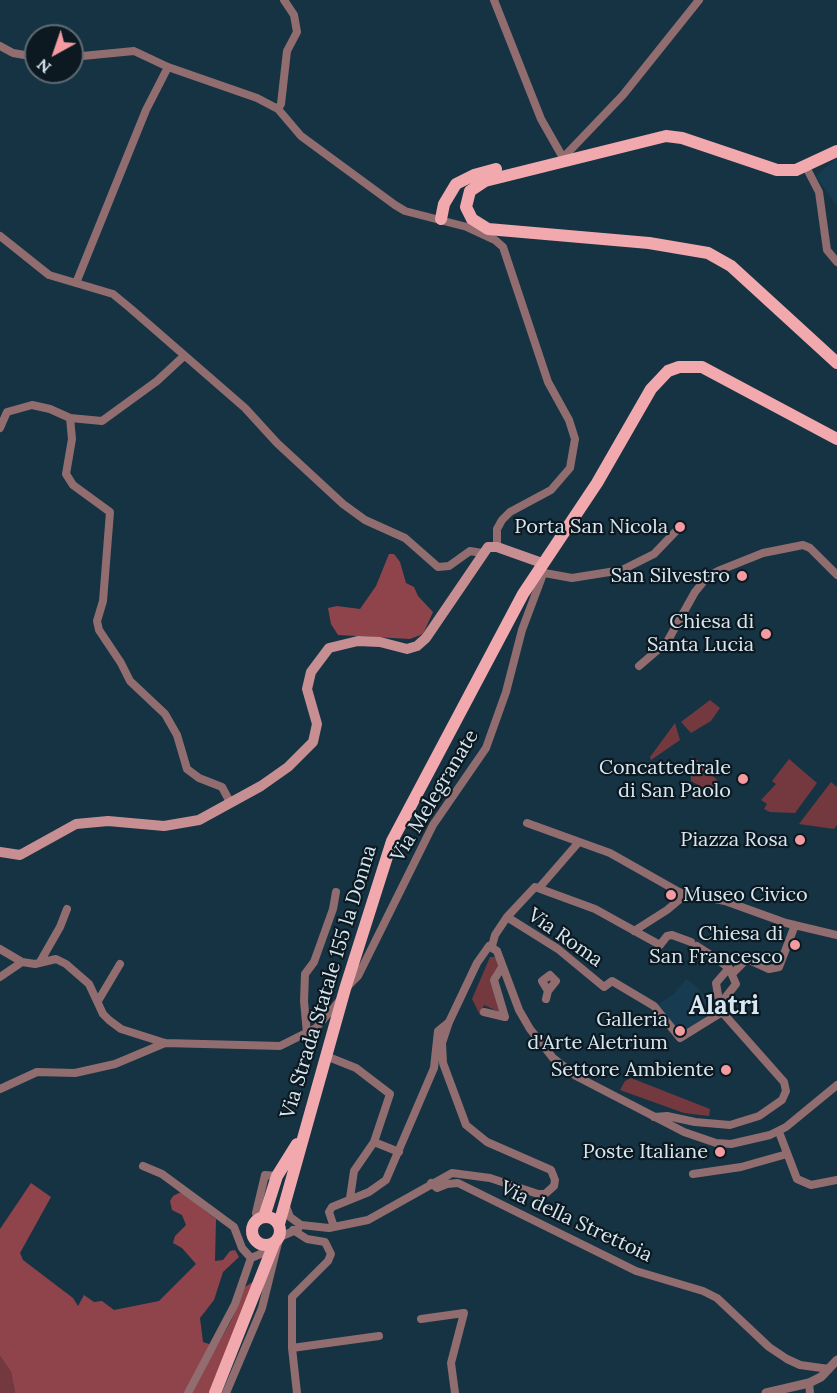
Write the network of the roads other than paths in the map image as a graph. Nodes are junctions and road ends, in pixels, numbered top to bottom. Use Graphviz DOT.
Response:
graph roads {
  1 [pos="284,0"];
  2 [pos="494,0"];
  3 [pos="699,0"];
  4 [pos="0,46"];
  5 [pos="24,54"];
  6 [pos="84,56"];
  7 [pos="168,67"];
  8 [pos="278,109"];
  9 [pos="837,151"];
  10 [pos="560,160"];
  11 [pos="806,167"];
  12 [pos="508,175"];
  13 [pos="441,219"];
  14 [pos="472,225"];
  15 [pos="0,237"];
  16 [pos="837,262"];
  17 [pos="76,284"];
  18 [pos="184,356"];
  19 [pos="837,363"];
  20 [pos="69,418"];
  21 [pos="0,428"];
  22 [pos="837,439"];
  23 [pos="679,528"];
  24 [pos="497,547"];
  25 [pos="482,553"];
  26 [pos="541,569"];
  27 [pos="837,575"];
  28 [pos="639,666"];
  29 [pos="230,802"];
  30 [pos="527,823"];
  31 [pos="578,843"];
  32 [pos="0,852"];
  33 [pos="538,888"];
  34 [pos="336,892"];
  35 [pos="684,895"];
  36 [pos="67,909"];
  37 [pos="507,917"];
  38 [pos="795,925"];
  39 [pos="634,931"];
  40 [pos="837,934"];
  41 [pos="492,946"];
  42 [pos="0,949"];
  43 [pos="22,962"];
  44 [pos="40,962"];
  45 [pos="120,964"];
  46 [pos="502,967"];
  47 [pos="730,971"];
  48 [pos="0,977"];
  49 [pos="344,993"];
  50 [pos="98,1000"];
  51 [pos="721,1007"];
  52 [pos="484,1012"];
  53 [pos="449,1022"];
  54 [pos="307,1034"];
  55 [pos="165,1043"];
  56 [pos="326,1056"];
  57 [pos="837,1085"];
  58 [pos="0,1089"];
  59 [pos="670,1121"];
  60 [pos="779,1132"];
  61 [pos="374,1142"];
  62 [pos="399,1152"];
  63 [pos="296,1154"];
  64 [pos="787,1154"];
  65 [pos="142,1166"];
  66 [pos="693,1174"];
  67 [pos="277,1176"];
  68 [pos="837,1180"];
  69 [pos="291,1182"];
  70 [pos="431,1183"];
  71 [pos="350,1198"];
  72 [pos="285,1204"];
  73 [pos="260,1215"];
  74 [pos="299,1227"];
  75 [pos="334,1227"];
  76 [pos="278,1234"];
  77 [pos="261,1248"];
  78 [pos="251,1258"];
  79 [pos="264,1269"];
  80 [pos="421,1319"];
  81 [pos="379,1336"];
  82 [pos="292,1348"];
  83 [pos="837,1360"];
  84 [pos="829,1369"];
  85 [pos="809,1383"];
  86 [pos="188,1393"];
  87 [pos="215,1393"];
  88 [pos="226,1393"];
  89 [pos="297,1393"];
  90 [pos="455,1393"];
  91 [pos="766,1393"];
  92 [pos="810,1393"];
  1 -- 8 [label="street"];
  2 -- 10 [label="street"];
  3 -- 10 [label="street"];
  4 -- 5 [label="street"];
  6 -- 7 [label="street"];
  7 -- 8 [label="street"];
  7 -- 17 [label="street"];
  8 -- 13 [label="street"];
  9 -- 11 [label="main road"];
  10 -- 11 [label="main road"];
  10 -- 12 [label="main road"];
  11 -- 16 [label="street"];
  12 -- 13 [label="main road"];
  12 -- 14 [label="main road"];
  13 -- 14 [label="street"];
  14 -- 19 [label="main road"];
  14 -- 24 [label="street"];
  15 -- 17 [label="street"];
  17 -- 18 [label="street"];
  18 -- 20 [label="street"];
  18 -- 25 [label="street"];
  20 -- 21 [label="street"];
  20 -- 29 [label="street"];
  22 -- 26 [label="main road, Via Strada Statale 155 la Donna"];
  23 -- 26 [label="street"];
  24 -- 25 [label="main road"];
  24 -- 26 [label="main road"];
  25 -- 29 [label="main road"];
  26 -- 49 [label="main road, Via Strada Statale 155 la Donna"];
  26 -- 49 [label="street, Via Melegranate"];
  27 -- 28 [label="street"];
  29 -- 32 [label="main road"];
  30 -- 31 [label="street"];
  31 -- 33 [label="street"];
  31 -- 35 [label="street"];
  33 -- 37 [label="street"];
  33 -- 39 [label="street"];
  34 -- 54 [label="street"];
  35 -- 38 [label="street"];
  35 -- 39 [label="street"];
  36 -- 44 [label="street"];
  37 -- 41 [label="street"];
  37 -- 51 [label="street, Via Roma"];
  38 -- 40 [label="street"];
  38 -- 47 [label="street"];
  39 -- 47 [label="street"];
  41 -- 46 [label="street"];
  41 -- 53 [label="street"];
  42 -- 43 [label="street"];
  43 -- 44 [label="street"];
  43 -- 48 [label="street"];
  44 -- 50 [label="street"];
  45 -- 50 [label="street"];
  46 -- 52 [label="street"];
  46 -- 59 [label="street"];
  47 -- 51 [label="street"];
  47 -- 51 [label="street"];
  49 -- 54 [label="street, Via Melegranate"];
  49 -- 56 [label="main road, Via Strada Statale 155 la Donna"];
  50 -- 55 [label="street"];
  51 -- 59 [label="street"];
  53 -- 62 [label="street"];
  53 -- 70 [label="street"];
  54 -- 55 [label="street, Via Melegranate"];
  55 -- 58 [label="street"];
  56 -- 61 [label="street"];
  56 -- 63 [label="main road, Via Strada Statale 155 la Donna"];
  57 -- 60 [label="street"];
  59 -- 60 [label="street"];
  60 -- 64 [label="street"];
  61 -- 62 [label="street"];
  61 -- 71 [label="street"];
  62 -- 71 [label="street"];
  63 -- 67 [label="main road"];
  63 -- 69 [label="main road"];
  64 -- 66 [label="street"];
  64 -- 68 [label="street"];
  65 -- 78 [label="street"];
  67 -- 69 [label="main road"];
  67 -- 73 [label="main road"];
  69 -- 72 [label="main road"];
  70 -- 75 [label="street"];
  70 -- 84 [label="street, Via della Strettoia"];
  71 -- 75 [label="street"];
  72 -- 74 [label="street"];
  72 -- 76 [label="main road"];
  73 -- 76 [label="main road"];
  73 -- 77 [label="main road"];
  74 -- 75 [label="street"];
  74 -- 76 [label="street"];
  74 -- 82 [label="street"];
  76 -- 77 [label="main road"];
  76 -- 79 [label="main road"];
  76 -- 88 [label="street"];
  77 -- 78 [label="street"];
  77 -- 79 [label="main road"];
  78 -- 86 [label="street"];
  79 -- 87 [label="main road"];
  80 -- 90 [label="street"];
  81 -- 82 [label="street"];
  82 -- 89 [label="street"];
  83 -- 84 [label="street"];
  84 -- 85 [label="street"];
  85 -- 91 [label="street"];
  85 -- 92 [label="street"];
}
